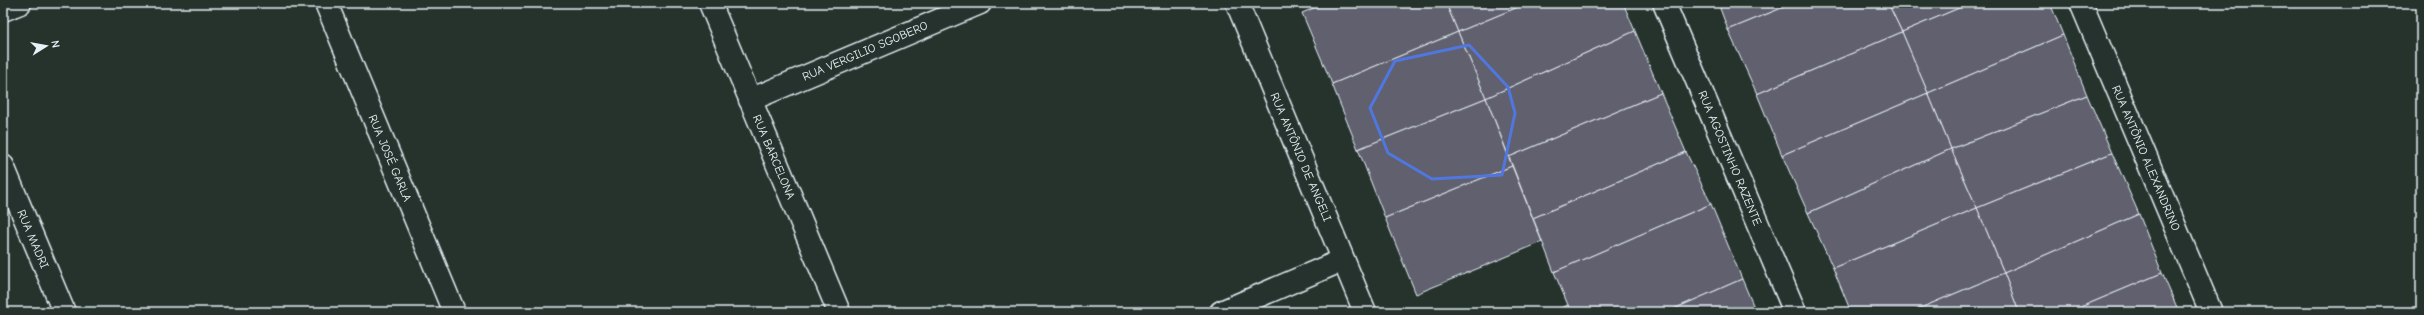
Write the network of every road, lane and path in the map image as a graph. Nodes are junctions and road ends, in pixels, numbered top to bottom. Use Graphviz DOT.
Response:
graph roads {
  1 [pos="20,3"];
  2 [pos="326,3"];
  3 [pos="710,3"];
  4 [pos="980,3"];
  5 [pos="1237,3"];
  6 [pos="1664,3"];
  7 [pos="2082,3"];
  8 [pos="3,10"];
  9 [pos="750,100"];
  10 [pos="3,166"];
  11 [pos="1343,260"];
  12 [pos="64,312"];
  13 [pos="454,312"];
  14 [pos="839,312"];
  15 [pos="1221,312"];
  16 [pos="1365,312"];
  17 [pos="1795,312"];
  18 [pos="2211,312"];
  1 -- 8 [label="street"];
  2 -- 13 [label="street, RUA JOSÉ GARLA"];
  3 -- 9 [label="street, RUA BARCELONA"];
  4 -- 9 [label="street, RUA VERGILIO SGOBERO"];
  5 -- 11 [label="street, RUA ANTÔNIO DE ANGELI"];
  6 -- 17 [label="street, RUA AGOSTINHO RAZENTE"];
  7 -- 18 [label="street, RUA ANTÔNIO ALEXANDRINO"];
  9 -- 14 [label="street, RUA BARCELONA"];
  10 -- 12 [label="street, RUA MADRI"];
  11 -- 15 [label="street"];
  11 -- 16 [label="street, RUA ANTÔNIO DE ANGELI"];
}
